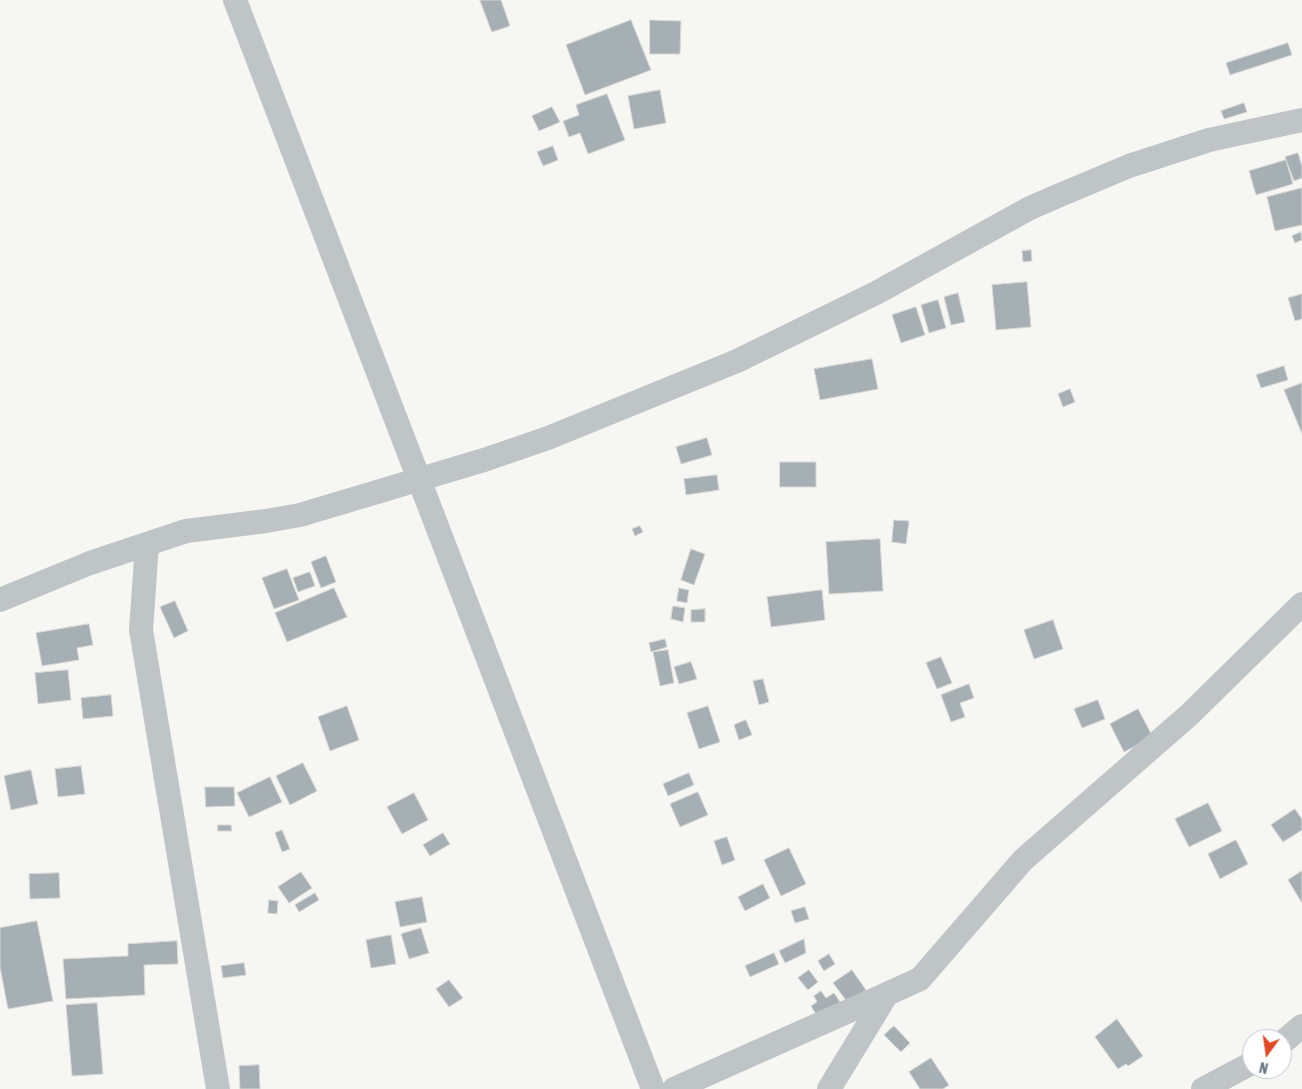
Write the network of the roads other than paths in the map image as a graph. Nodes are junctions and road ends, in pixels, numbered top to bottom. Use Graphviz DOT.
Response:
graph roads {
  1 [pos="235,0"];
  2 [pos="1302,120"];
  3 [pos="420,479"];
  4 [pos="147,544"];
  5 [pos="0,600"];
  6 [pos="1302,604"];
  7 [pos="887,994"];
  8 [pos="1302,1026"];
  9 [pos="1292,1034"];
  10 [pos="1242,1068"];
  11 [pos="218,1089"];
  12 [pos="653,1089"];
  13 [pos="674,1089"];
  14 [pos="830,1089"];
  15 [pos="1203,1089"];
  1 -- 3 [label="street"];
  2 -- 3 [label="street"];
  3 -- 4 [label="street"];
  3 -- 12 [label="street"];
  4 -- 5 [label="street"];
  4 -- 11 [label="street"];
  6 -- 7 [label="street"];
  7 -- 13 [label="street"];
  7 -- 14 [label="street"];
  8 -- 9 [label="street"];
  10 -- 15 [label="street"];
}
